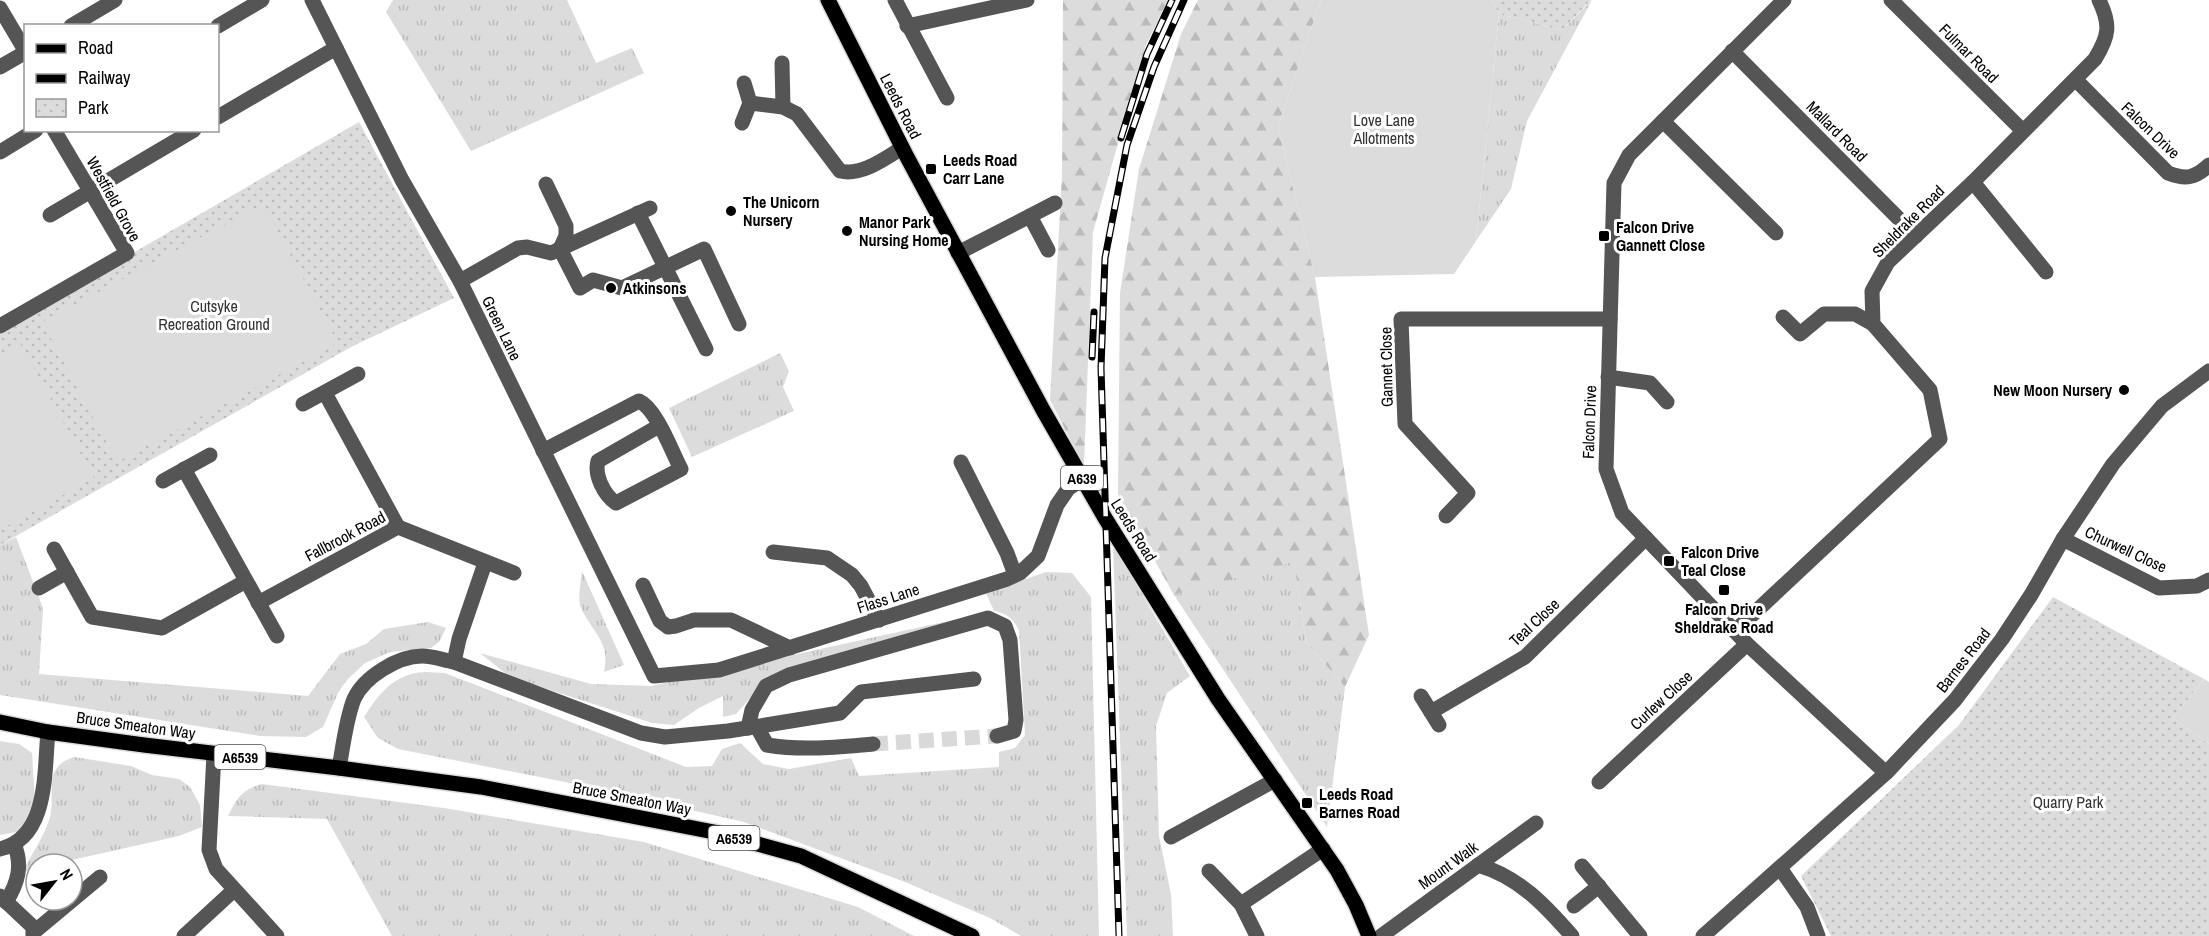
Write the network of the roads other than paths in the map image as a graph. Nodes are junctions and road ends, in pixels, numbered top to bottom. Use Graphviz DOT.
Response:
graph roads {
  1 [pos="115,0"];
  2 [pos="262,0"];
  3 [pos="312,0"];
  4 [pos="828,0"];
  5 [pos="895,0"];
  6 [pos="1027,0"];
  7 [pos="1784,0"];
  8 [pos="1891,0"];
  9 [pos="2098,0"];
  10 [pos="0,8"];
  11 [pos="74,24"];
  12 [pos="219,25"];
  13 [pos="907,26"];
  14 [pos="336,48"];
  15 [pos="24,50"];
  16 [pos="1732,51"];
  17 [pos="24,53"];
  18 [pos="782,63"];
  19 [pos="0,67"];
  20 [pos="2076,80"];
  21 [pos="744,83"];
  22 [pos="947,98"];
  23 [pos="750,103"];
  24 [pos="783,107"];
  25 [pos="219,116"];
  26 [pos="1663,121"];
  27 [pos="742,123"];
  28 [pos="2023,131"];
  29 [pos="33,132"];
  30 [pos="55,132"];
  31 [pos="191,132"];
  32 [pos="902,148"];
  33 [pos="0,152"];
  34 [pos="2209,165"];
  35 [pos="1972,182"];
  36 [pos="546,184"];
  37 [pos="91,191"];
  38 [pos="1055,203"];
  39 [pos="50,215"];
  40 [pos="1030,216"];
  41 [pos="1776,232"];
  42 [pos="1916,236"];
  43 [pos="560,249"];
  44 [pos="1048,250"];
  45 [pos="958,253"];
  46 [pos="664,267"];
  47 [pos="2046,272"];
  48 [pos="460,281"];
  49 [pos="1784,316"];
  50 [pos="1610,319"];
  51 [pos="2,320"];
  52 [pos="739,324"];
  53 [pos="1873,324"];
  54 [pos="706,350"];
  55 [pos="2209,371"];
  56 [pos="358,375"];
  57 [pos="1608,376"];
  58 [pos="326,393"];
  59 [pos="1667,402"];
  60 [pos="303,405"];
  61 [pos="659,426"];
  62 [pos="543,451"];
  63 [pos="210,455"];
  64 [pos="961,462"];
  65 [pos="184,469"];
  66 [pos="1082,479"];
  67 [pos="163,481"];
  68 [pos="1446,516"];
  69 [pos="398,527"];
  70 [pos="1646,538"];
  71 [pos="2063,539"];
  72 [pos="54,549"];
  73 [pos="773,552"];
  74 [pos="485,563"];
  75 [pos="67,572"];
  76 [pos="514,573"];
  77 [pos="1015,575"];
  78 [pos="2209,580"];
  79 [pos="246,581"];
  80 [pos="643,585"];
  81 [pos="39,588"];
  82 [pos="258,603"];
  83 [pos="879,620"];
  84 [pos="1735,631"];
  85 [pos="277,636"];
  86 [pos="1747,644"];
  87 [pos="790,648"];
  88 [pos="454,662"];
  89 [pos="654,676"];
  90 [pos="974,679"];
  91 [pos="1421,696"];
  92 [pos="0,723"];
  93 [pos="753,727"];
  94 [pos="48,732"];
  95 [pos="997,736"];
  96 [pos="873,744"];
  97 [pos="213,754"];
  98 [pos="339,768"];
  99 [pos="1886,773"];
  100 [pos="1275,780"];
  101 [pos="1599,782"];
  102 [pos="1536,823"];
  103 [pos="1171,837"];
  104 [pos="6,847"];
  105 [pos="1323,849"];
  106 [pos="1478,865"];
  107 [pos="1582,866"];
  108 [pos="1780,868"];
  109 [pos="1209,871"];
  110 [pos="100,877"];
  111 [pos="1599,886"];
  112 [pos="234,890"];
  113 [pos="3,899"];
  114 [pos="1241,904"];
  115 [pos="1574,906"];
  116 [pos="34,934"];
  117 [pos="184,936"];
  118 [pos="277,936"];
  119 [pos="972,936"];
  120 [pos="1257,936"];
  121 [pos="1369,936"];
  122 [pos="1381,936"];
  123 [pos="1572,936"];
  124 [pos="1640,936"];
  125 [pos="1703,936"];
  126 [pos="1818,936"];
  1 -- 11 [label="street"];
  2 -- 12 [label="street"];
  3 -- 14 [label="street, Green Lane"];
  4 -- 32 [label="main road, Leeds Road / A639"];
  5 -- 13 [label="street"];
  6 -- 13 [label="street"];
  7 -- 16 [label="street, Falcon Drive"];
  8 -- 28 [label="street, Fulmar Road"];
  9 -- 20 [label="street, Sheldrake Road"];
  10 -- 15 [label="street"];
  13 -- 22 [label="street"];
  14 -- 25 [label="street"];
  14 -- 48 [label="street, Green Lane"];
  16 -- 26 [label="street, Falcon Drive"];
  16 -- 42 [label="street, Mallard Road"];
  17 -- 19 [label="street"];
  18 -- 24 [label="street"];
  20 -- 28 [label="street, Sheldrake Road"];
  20 -- 34 [label="street, Falcon Drive"];
  21 -- 23 [label="street"];
  23 -- 24 [label="street"];
  23 -- 27 [label="street"];
  24 -- 32 [label="street"];
  26 -- 41 [label="street"];
  26 -- 50 [label="street, Falcon Drive"];
  28 -- 35 [label="street, Sheldrake Road"];
  29 -- 33 [label="street"];
  30 -- 37 [label="street, Westfield Grove"];
  31 -- 37 [label="street"];
  32 -- 45 [label="main road, Leeds Road / A639"];
  35 -- 42 [label="street, Sheldrake Road"];
  35 -- 47 [label="street"];
  36 -- 43 [label="street"];
  37 -- 39 [label="street"];
  37 -- 51 [label="street, Westfield Grove"];
  38 -- 40 [label="street"];
  40 -- 44 [label="street"];
  40 -- 45 [label="street"];
  42 -- 53 [label="street, Sheldrake Road"];
  43 -- 46 [label="street"];
  43 -- 46 [label="street"];
  43 -- 48 [label="street"];
  45 -- 66 [label="main road, Leeds Road / A639"];
  46 -- 52 [label="street"];
  46 -- 54 [label="street"];
  48 -- 62 [label="street, Green Lane"];
  49 -- 53 [label="street"];
  50 -- 57 [label="street, Falcon Drive"];
  50 -- 68 [label="street, Gannet Close"];
  53 -- 84 [label="street"];
  55 -- 71 [label="street, Barnes Road"];
  56 -- 58 [label="street"];
  57 -- 59 [label="street"];
  57 -- 70 [label="street, Falcon Drive"];
  58 -- 60 [label="street"];
  58 -- 69 [label="street"];
  61 -- 61 [label="street"];
  61 -- 62 [label="street"];
  62 -- 89 [label="street, Green Lane"];
  63 -- 65 [label="street"];
  64 -- 77 [label="street"];
  65 -- 67 [label="street"];
  65 -- 79 [label="street"];
  66 -- 77 [label="street, Flass Lane"];
  66 -- 100 [label="main road, Leeds Road / A639"];
  69 -- 74 [label="street, Fallbrook Road"];
  69 -- 82 [label="street, Fallbrook Road"];
  70 -- 84 [label="street, Falcon Drive"];
  70 -- 91 [label="street, Teal Close"];
  71 -- 78 [label="street, Churwell Close"];
  71 -- 99 [label="street, Barnes Road"];
  72 -- 75 [label="street"];
  73 -- 83 [label="street"];
  74 -- 76 [label="street, Fallbrook Road"];
  74 -- 88 [label="street"];
  75 -- 79 [label="street"];
  75 -- 81 [label="street"];
  77 -- 83 [label="street, Flass Lane"];
  79 -- 82 [label="street"];
  80 -- 87 [label="street"];
  82 -- 85 [label="street"];
  83 -- 87 [label="street, Flass Lane"];
  84 -- 86 [label="street, Falcon Drive"];
  86 -- 99 [label="street, Falcon Drive"];
  86 -- 101 [label="street, Curlew Close"];
  87 -- 89 [label="street, Flass Lane"];
  88 -- 93 [label="street"];
  88 -- 98 [label="street"];
  90 -- 93 [label="street"];
  92 -- 94 [label="main road, Bruce Smeaton Way / A6539"];
  93 -- 95 [label="street"];
  93 -- 96 [label="street"];
  94 -- 97 [label="main road, Bruce Smeaton Way / A6539"];
  94 -- 104 [label="street"];
  97 -- 98 [label="main road, Bruce Smeaton Way / A6539"];
  97 -- 112 [label="street"];
  98 -- 119 [label="main road, Bruce Smeaton Way / A6539"];
  99 -- 108 [label="street, Barnes Road"];
  100 -- 103 [label="street"];
  100 -- 105 [label="main road, Leeds Road / A639"];
  102 -- 106 [label="street, Mount Walk"];
  104 -- 113 [label="street"];
  105 -- 114 [label="street"];
  105 -- 121 [label="main road, Leeds Road / A639"];
  106 -- 122 [label="street, Mount Walk"];
  106 -- 123 [label="street"];
  107 -- 111 [label="street"];
  108 -- 125 [label="street, Barnes Road"];
  108 -- 126 [label="street"];
  109 -- 114 [label="street"];
  110 -- 116 [label="street"];
  111 -- 115 [label="street"];
  111 -- 124 [label="street"];
  112 -- 117 [label="street"];
  112 -- 118 [label="street"];
  113 -- 116 [label="street"];
  114 -- 120 [label="street"];
}
